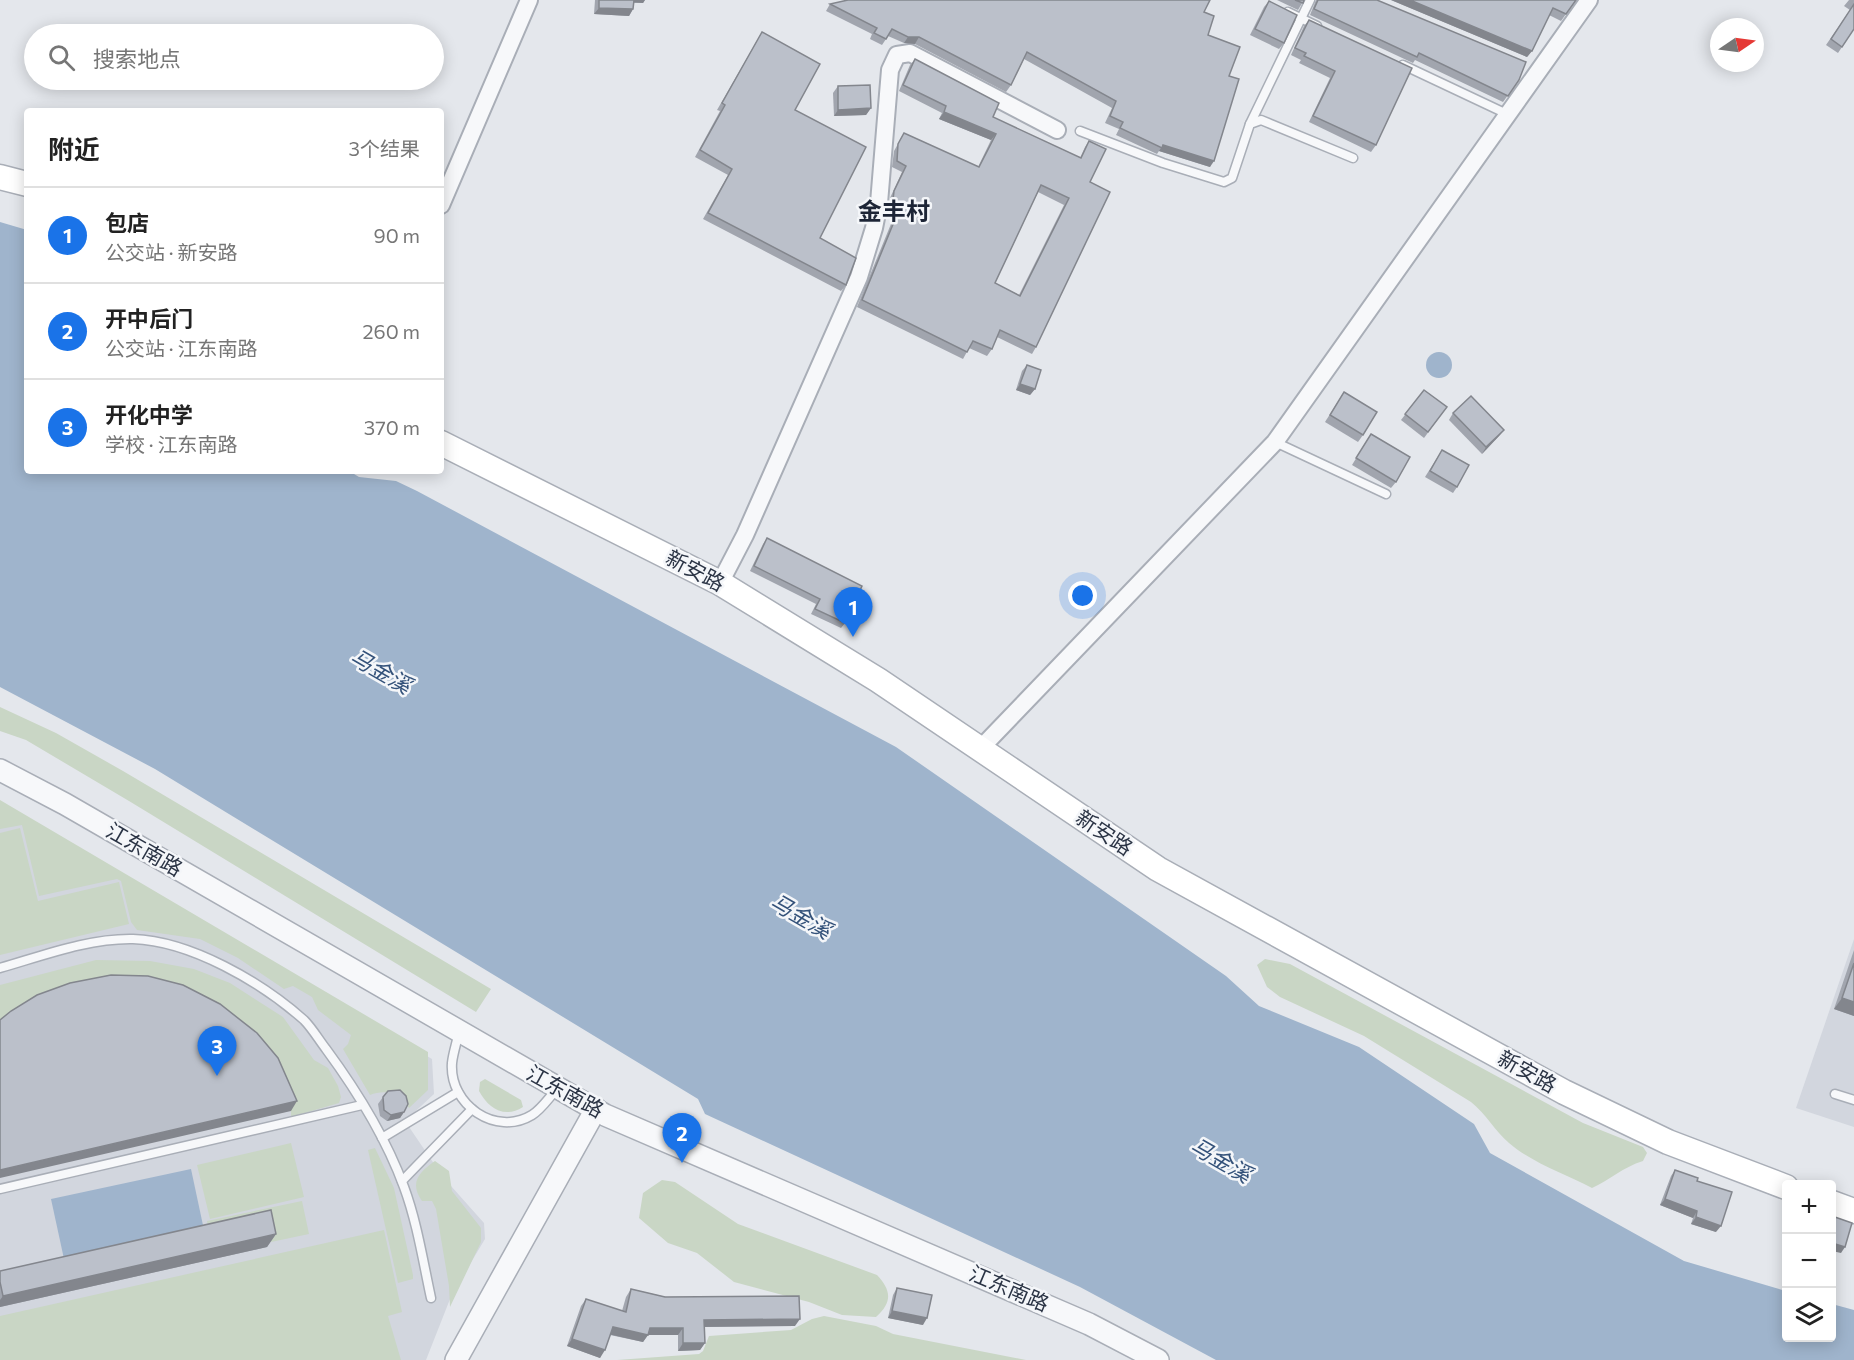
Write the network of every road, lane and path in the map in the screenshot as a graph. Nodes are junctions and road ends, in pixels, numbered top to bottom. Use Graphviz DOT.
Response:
graph roads {
  1 [pos="529,0"];
  2 [pos="1310,0"];
  3 [pos="1589,0"];
  4 [pos="1280,8"];
  5 [pos="1301,18"];
  6 [pos="1323,28"];
  7 [pos="1398,63"];
  8 [pos="1507,114"];
  9 [pos="1250,124"];
  10 [pos="1057,130"];
  11 [pos="1080,131"];
  12 [pos="1353,158"];
  13 [pos="0,177"];
  14 [pos="24,183"];
  15 [pos="444,198"];
  16 [pos="1275,442"];
  17 [pos="444,444"];
  18 [pos="1386,494"];
  19 [pos="720,583"];
  20 [pos="980,749"];
  21 [pos="0,770"];
  22 [pos="0,968"];
  23 [pos="459,1031"];
  24 [pos="558,1088"];
  25 [pos="458,1092"];
  26 [pos="1835,1094"];
  27 [pos="1854,1100"];
  28 [pos="363,1105"];
  29 [pos="472,1109"];
  30 [pos="596,1109"];
  31 [pos="382,1138"];
  32 [pos="402,1181"];
  33 [pos="1782,1185"];
  34 [pos="0,1189"];
  35 [pos="1836,1204"];
  36 [pos="1854,1211"];
  37 [pos="431,1298"];
  38 [pos="456,1360"];
  39 [pos="1158,1360"];
  1 -- 15 [label="street"];
  2 -- 5 [label="lane"];
  3 -- 8 [label="street"];
  4 -- 5 [label="lane"];
  5 -- 6 [label="lane"];
  5 -- 9 [label="lane"];
  7 -- 8 [label="lane"];
  8 -- 16 [label="street"];
  9 -- 11 [label="lane"];
  9 -- 12 [label="lane"];
  10 -- 19 [label="street"];
  13 -- 14 [label="main road"];
  16 -- 18 [label="lane"];
  16 -- 20 [label="street"];
  17 -- 19 [label="main road, 新安路"];
  19 -- 20 [label="main road, 新安路"];
  20 -- 33 [label="main road, 新安路"];
  21 -- 23 [label="street, 江东南路"];
  22 -- 28 [label="lane"];
  23 -- 24 [label="street, 江东南路"];
  23 -- 25 [label="lane"];
  24 -- 29 [label="lane"];
  24 -- 30 [label="street, 江东南路"];
  25 -- 29 [label="lane"];
  25 -- 31 [label="lane"];
  26 -- 27 [label="lane"];
  28 -- 31 [label="lane"];
  28 -- 34 [label="lane"];
  29 -- 32 [label="lane"];
  30 -- 38 [label="street"];
  30 -- 39 [label="street, 江东南路"];
  31 -- 32 [label="lane"];
  32 -- 37 [label="lane"];
  35 -- 36 [label="main road"];
}
